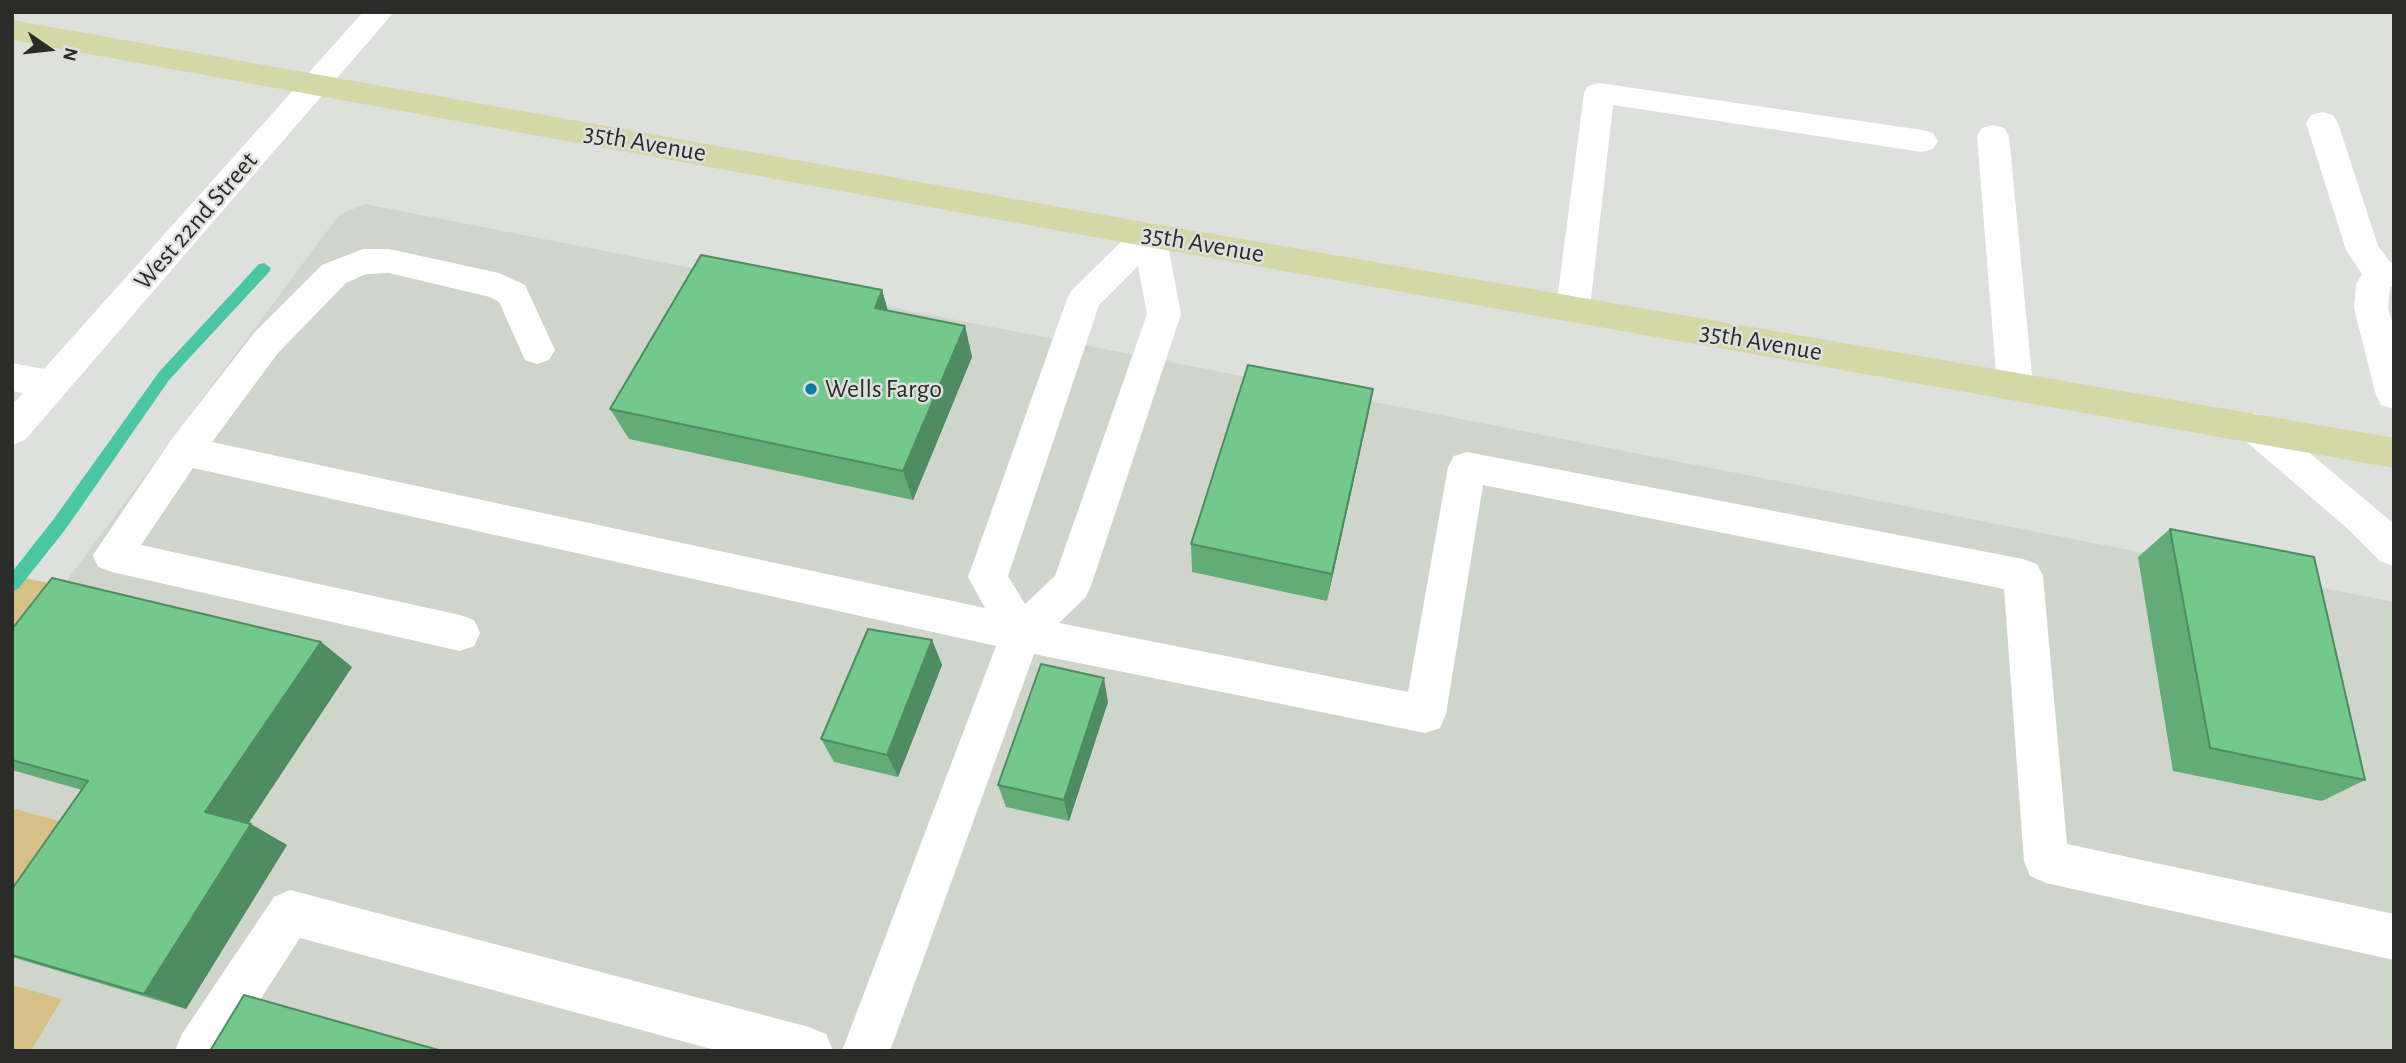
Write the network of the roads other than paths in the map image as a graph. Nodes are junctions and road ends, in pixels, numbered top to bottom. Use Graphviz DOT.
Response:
graph roads {
  1 [pos="380,12"];
  2 [pos="12,30"];
  3 [pos="318,84"];
  4 [pos="2322,123"];
  5 [pos="1993,136"];
  6 [pos="1922,141"];
  7 [pos="1149,235"];
  8 [pos="2387,274"];
  9 [pos="1573,308"];
  10 [pos="537,350"];
  11 [pos="12,377"];
  12 [pos="52,385"];
  13 [pos="2015,386"];
  14 [pos="2394,396"];
  15 [pos="2255,428"];
  16 [pos="12,430"];
  17 [pos="184,451"];
  18 [pos="2394,453"];
  19 [pos="2394,549"];
  20 [pos="460,633"];
  21 [pos="1021,634"];
  22 [pos="2394,937"];
  23 [pos="199,1051"];
  24 [pos="809,1051"];
  25 [pos="866,1051"];
  1 -- 3 [label="street, West 22nd Street"];
  2 -- 3 [label="main road, 35th Avenue"];
  3 -- 7 [label="main road, 35th Avenue"];
  3 -- 12 [label="street, West 22nd Street"];
  4 -- 8 [label="street"];
  5 -- 13 [label="street"];
  6 -- 9 [label="street"];
  7 -- 9 [label="main road, 35th Avenue"];
  7 -- 21 [label="street"];
  7 -- 21 [label="street"];
  8 -- 14 [label="street"];
  9 -- 13 [label="main road, 35th Avenue"];
  10 -- 17 [label="street"];
  11 -- 12 [label="street"];
  12 -- 16 [label="street, West 22nd Street"];
  13 -- 15 [label="main road, 35th Avenue"];
  15 -- 18 [label="main road, 35th Avenue"];
  15 -- 19 [label="street"];
  17 -- 20 [label="street"];
  17 -- 21 [label="street"];
  21 -- 22 [label="street"];
  21 -- 25 [label="street"];
  23 -- 24 [label="street"];
}
